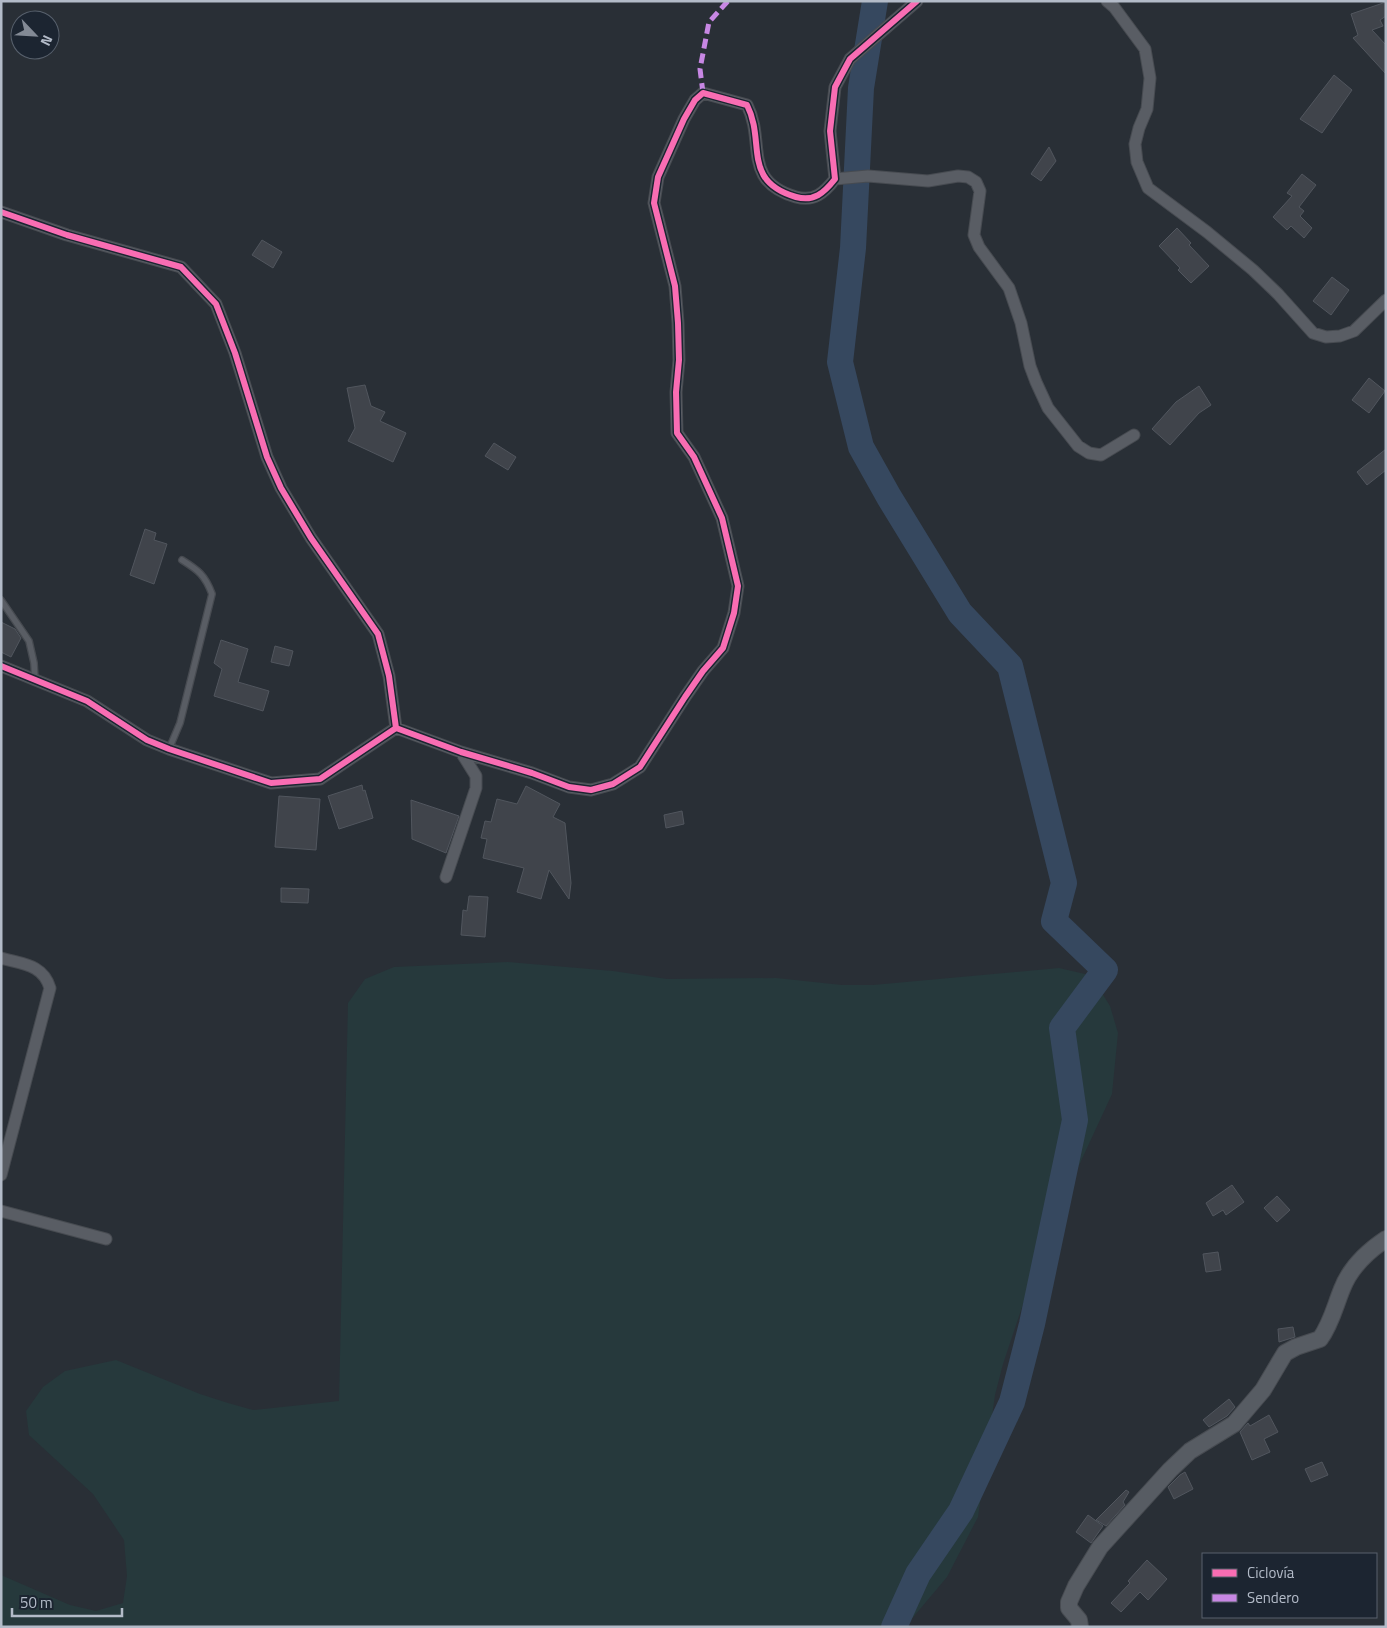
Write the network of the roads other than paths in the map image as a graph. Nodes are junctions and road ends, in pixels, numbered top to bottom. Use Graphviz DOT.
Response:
graph roads {
  1 [pos="917,1"];
  2 [pos="1107,1"];
  3 [pos="835,179"];
  4 [pos="1,212"];
  5 [pos="1386,300"];
  6 [pos="1134,435"];
  7 [pos="182,560"];
  8 [pos="1,600"];
  9 [pos="1,666"];
  10 [pos="36,680"];
  11 [pos="396,728"];
  12 [pos="169,749"];
  13 [pos="461,752"];
  14 [pos="446,877"];
  15 [pos="1,958"];
  16 [pos="1,1175"];
  17 [pos="1,1211"];
  18 [pos="1386,1238"];
  19 [pos="106,1239"];
  20 [pos="1080,1627"];
  1 -- 3 [label="street"];
  2 -- 5 [label="street"];
  3 -- 6 [label="street"];
  3 -- 13 [label="street"];
  4 -- 11 [label="street"];
  7 -- 12 [label="lane"];
  8 -- 10 [label="lane"];
  9 -- 10 [label="street"];
  10 -- 12 [label="street"];
  11 -- 12 [label="street"];
  11 -- 13 [label="street"];
  13 -- 14 [label="street"];
  15 -- 16 [label="street"];
  17 -- 19 [label="street"];
  18 -- 20 [label="street"];
}
